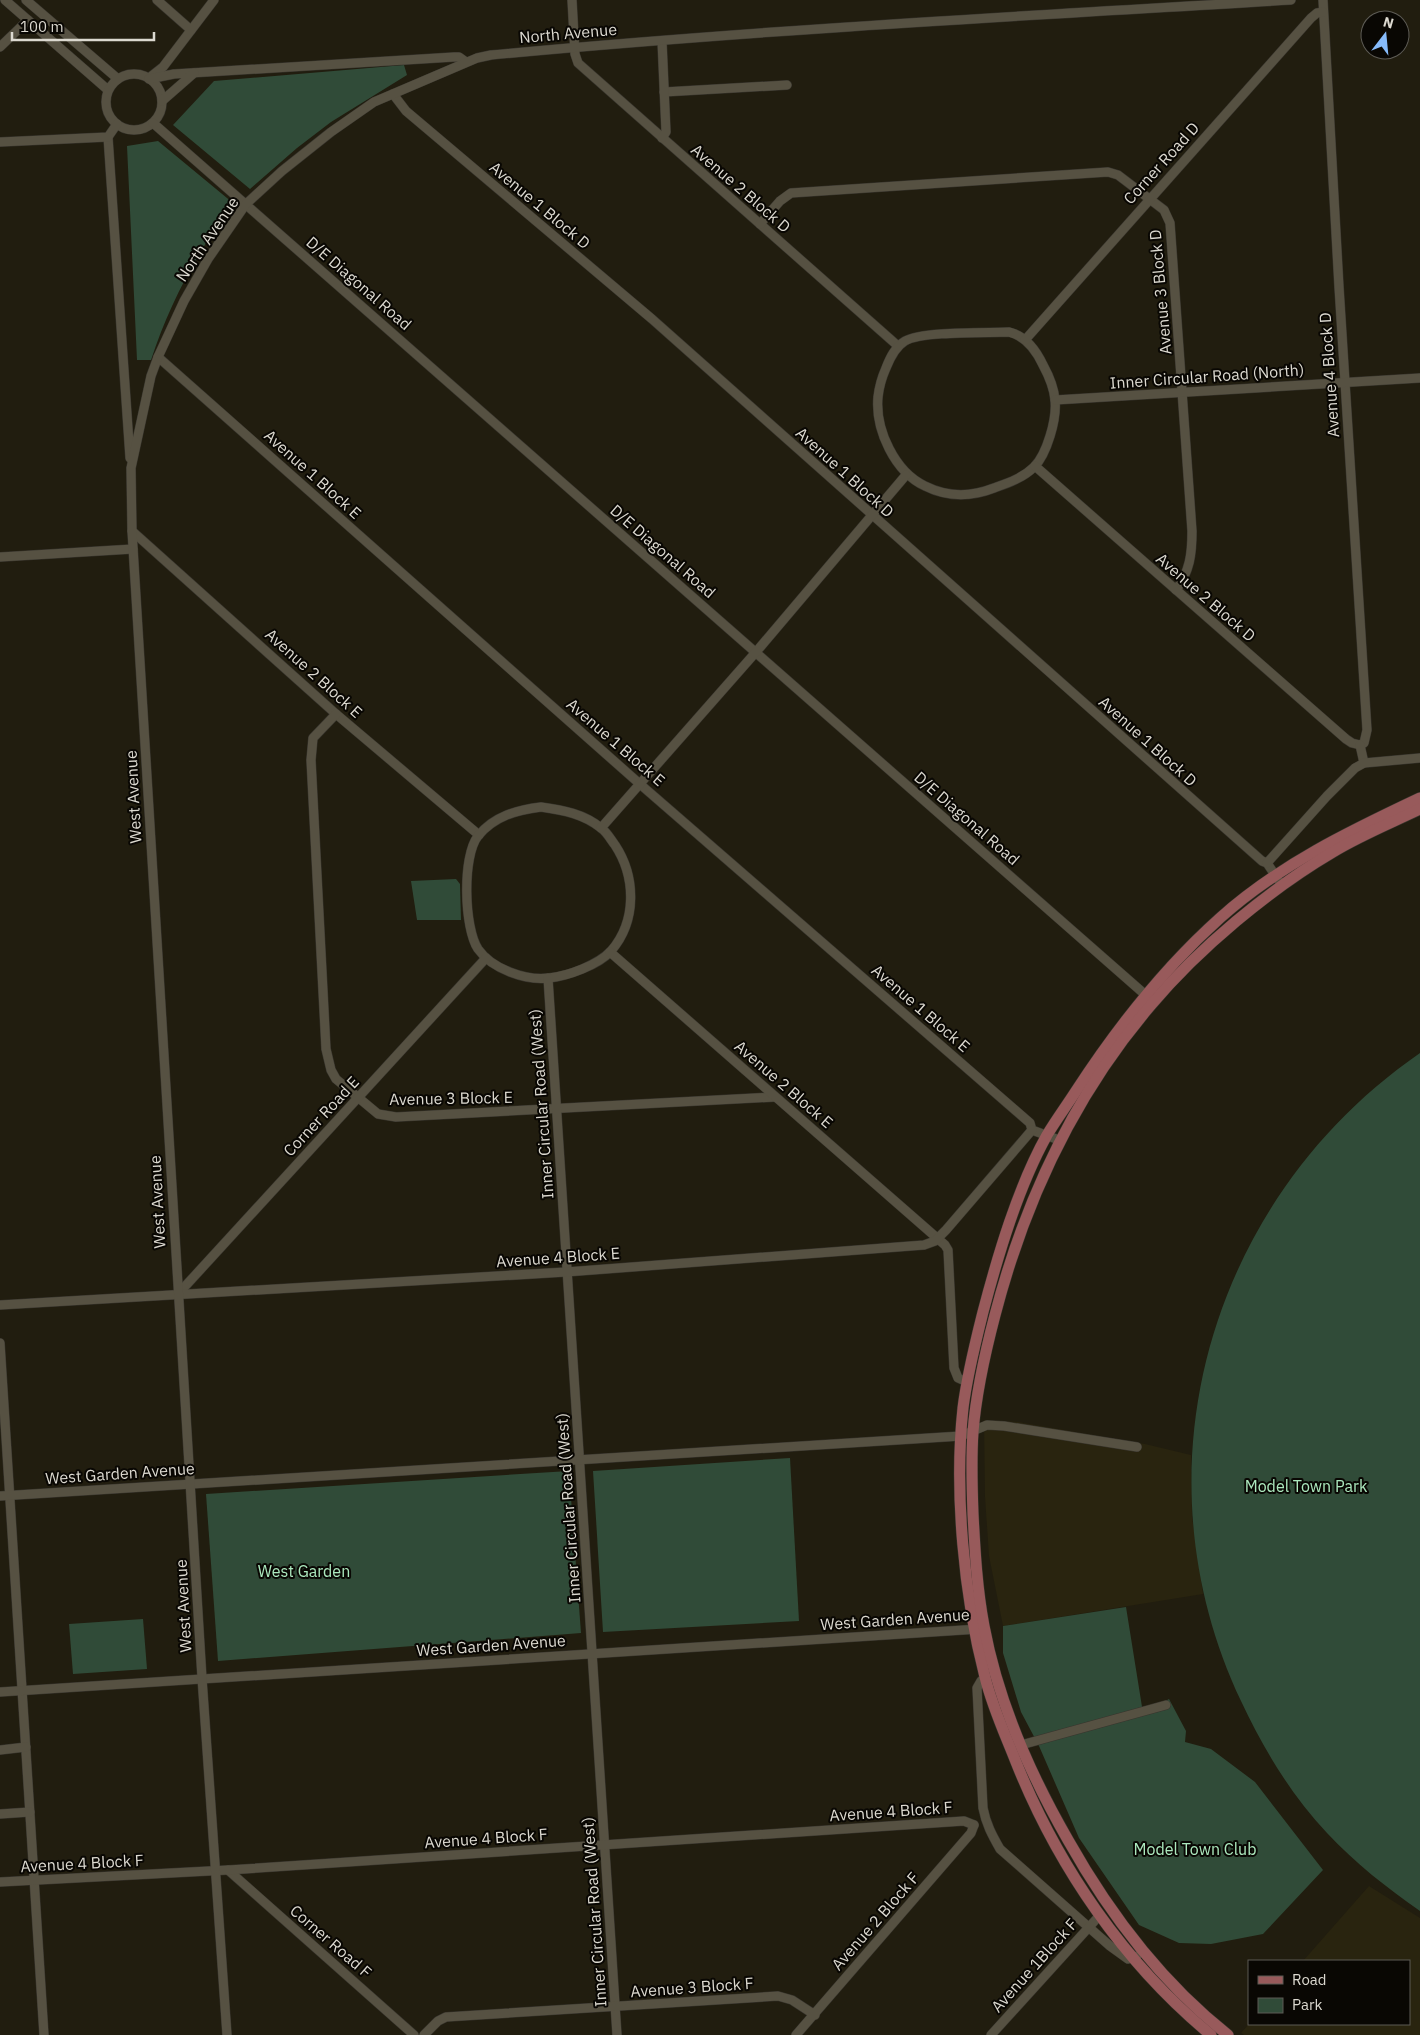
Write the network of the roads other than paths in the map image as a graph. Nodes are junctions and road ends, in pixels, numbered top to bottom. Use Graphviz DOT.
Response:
graph roads {
  1 [pos="5,0"];
  2 [pos="26,0"];
  3 [pos="157,0"];
  4 [pos="214,0"];
  5 [pos="572,0"];
  6 [pos="1291,0"];
  7 [pos="1323,0"];
  8 [pos="167,3"];
  9 [pos="1323,12"];
  10 [pos="28,20"];
  11 [pos="191,30"];
  12 [pos="662,41"];
  13 [pos="575,47"];
  14 [pos="0,48"];
  15 [pos="466,62"];
  16 [pos="194,73"];
  17 [pos="149,78"];
  18 [pos="118,79"];
  19 [pos="787,85"];
  20 [pos="108,90"];
  21 [pos="664,92"];
  22 [pos="393,94"];
  23 [pos="162,101"];
  24 [pos="153,123"];
  25 [pos="117,124"];
  26 [pos="108,137"];
  27 [pos="662,138"];
  28 [pos="0,142"];
  29 [pos="1149,199"];
  30 [pos="246,204"];
  31 [pos="760,224"];
  32 [pos="1025,340"];
  33 [pos="898,346"];
  34 [pos="158,357"];
  35 [pos="1420,378"];
  36 [pos="1344,382"];
  37 [pos="1184,391"];
  38 [pos="1055,400"];
  39 [pos="1035,466"];
  40 [pos="131,468"];
  41 [pos="906,474"];
  42 [pos="871,515"];
  43 [pos="132,531"];
  44 [pos="134,550"];
  45 [pos="0,557"];
  46 [pos="1176,590"];
  47 [pos="756,652"];
  48 [pos="336,714"];
  49 [pos="1360,745"];
  50 [pos="1420,758"];
  51 [pos="1364,763"];
  52 [pos="641,785"];
  53 [pos="1420,798"];
  54 [pos="1420,809"];
  55 [pos="602,828"];
  56 [pos="479,835"];
  57 [pos="1267,864"];
  58 [pos="1275,875"];
  59 [pos="1283,885"];
  60 [pos="610,952"];
  61 [pos="486,958"];
  62 [pos="548,978"];
  63 [pos="1150,998"];
  64 [pos="360,1097"];
  65 [pos="775,1097"];
  66 [pos="557,1110"];
  67 [pos="1032,1130"];
  68 [pos="1047,1135"];
  69 [pos="1059,1140"];
  70 [pos="938,1239"];
  71 [pos="566,1272"];
  72 [pos="178,1294"];
  73 [pos="0,1305"];
  74 [pos="0,1343"];
  75 [pos="967,1382"];
  76 [pos="973,1431"];
  77 [pos="961,1436"];
  78 [pos="1138,1448"];
  79 [pos="580,1459"];
  80 [pos="191,1483"];
  81 [pos="4,1496"];
  82 [pos="979,1629"];
  83 [pos="592,1654"];
  84 [pos="202,1678"];
  85 [pos="986,1680"];
  86 [pos="21,1690"];
  87 [pos="0,1692"];
  88 [pos="1166,1705"];
  89 [pos="1021,1745"];
  90 [pos="26,1747"];
  91 [pos="0,1750"];
  92 [pos="30,1812"];
  93 [pos="0,1814"];
  94 [pos="985,1821"];
  95 [pos="974,1825"];
  96 [pos="604,1845"];
  97 [pos="216,1870"];
  98 [pos="228,1870"];
  99 [pos="34,1880"];
  100 [pos="0,1882"];
  101 [pos="1100,1915"];
  102 [pos="1088,1927"];
  103 [pos="1145,1952"];
  104 [pos="1134,1959"];
  105 [pos="616,2006"];
  106 [pos="815,2015"];
  107 [pos="1223,2034"];
  108 [pos="44,2035"];
  109 [pos="227,2035"];
  110 [pos="414,2035"];
  111 [pos="424,2035"];
  112 [pos="617,2035"];
  113 [pos="796,2035"];
  114 [pos="991,2035"];
  115 [pos="1211,2035"];
  1 -- 10 [label="street"];
  2 -- 18 [label="street"];
  3 -- 8 [label="street"];
  4 -- 11 [label="street"];
  5 -- 13 [label="street, Avenue 2 Block D"];
  6 -- 12 [label="street, North Avenue"];
  7 -- 9 [label="street, Avenue 4 Block D"];
  8 -- 11 [label="street"];
  9 -- 29 [label="street, Corner Road D"];
  9 -- 36 [label="street, Avenue 4 Block D"];
  10 -- 14 [label="street"];
  10 -- 20 [label="street"];
  11 -- 17 [label="street"];
  12 -- 13 [label="street, North Avenue"];
  12 -- 21 [label="street"];
  13 -- 15 [label="street, North Avenue"];
  13 -- 27 [label="street, Avenue 2 Block D"];
  15 -- 16 [label="street"];
  15 -- 22 [label="street, North Avenue"];
  16 -- 17 [label="street"];
  16 -- 23 [label="street"];
  17 -- 18 [label="street"];
  17 -- 23 [label="street"];
  18 -- 20 [label="street"];
  19 -- 21 [label="street"];
  20 -- 25 [label="street"];
  21 -- 27 [label="street"];
  22 -- 30 [label="street, North Avenue"];
  22 -- 42 [label="street, Avenue 1 Block D"];
  23 -- 24 [label="street"];
  24 -- 25 [label="street"];
  24 -- 30 [label="street, D/E Diagonal Road"];
  25 -- 26 [label="street"];
  26 -- 28 [label="street"];
  26 -- 40 [label="street"];
  27 -- 31 [label="street, Avenue 2 Block D"];
  29 -- 31 [label="street, Avenue 3 Block D"];
  29 -- 32 [label="street, Corner Road D"];
  29 -- 37 [label="street, Avenue 3 Block D"];
  30 -- 34 [label="street, North Avenue"];
  30 -- 47 [label="street, D/E Diagonal Road"];
  31 -- 33 [label="street, Avenue 2 Block D"];
  32 -- 33 [label="street"];
  32 -- 38 [label="street"];
  33 -- 41 [label="street"];
  34 -- 40 [label="street, North Avenue"];
  34 -- 52 [label="street, Avenue 1 Block E"];
  35 -- 36 [label="street, Inner Circular Road (North)"];
  36 -- 37 [label="street, Inner Circular Road (North)"];
  36 -- 49 [label="street, Avenue 4 Block D"];
  37 -- 38 [label="street, Inner Circular Road (North)"];
  37 -- 46 [label="street, Avenue 3 Block D"];
  38 -- 39 [label="street"];
  39 -- 41 [label="street"];
  39 -- 46 [label="street, Avenue 2 Block D"];
  40 -- 43 [label="street, North Avenue"];
  41 -- 42 [label="street"];
  42 -- 47 [label="street"];
  42 -- 57 [label="street, Avenue 1 Block D"];
  43 -- 44 [label="street, West Avenue"];
  43 -- 48 [label="street, Avenue 2 Block E"];
  44 -- 45 [label="street"];
  44 -- 72 [label="street, West Avenue"];
  46 -- 49 [label="street, Avenue 2 Block D"];
  47 -- 52 [label="street"];
  47 -- 63 [label="street, D/E Diagonal Road"];
  48 -- 56 [label="street, Avenue 2 Block E"];
  48 -- 64 [label="street, Avenue 3 Block E"];
  49 -- 51 [label="street"];
  50 -- 51 [label="street"];
  51 -- 57 [label="street"];
  52 -- 55 [label="street"];
  52 -- 67 [label="street, Avenue 1 Block E"];
  53 -- 58 [label="main road"];
  54 -- 59 [label="main road"];
  55 -- 56 [label="street"];
  55 -- 60 [label="street"];
  56 -- 61 [label="street"];
  57 -- 58 [label="street, Avenue 1 Block D"];
  58 -- 59 [label="street, Avenue 1 Block D"];
  58 -- 63 [label="main road"];
  59 -- 63 [label="main road"];
  60 -- 62 [label="street"];
  60 -- 65 [label="street, Avenue 2 Block E"];
  61 -- 62 [label="street"];
  61 -- 64 [label="street, Corner Road E"];
  62 -- 66 [label="street, Inner Circular Road (West)"];
  63 -- 68 [label="main road"];
  63 -- 69 [label="main road"];
  64 -- 66 [label="street, Avenue 3 Block E"];
  64 -- 72 [label="street, Corner Road E"];
  65 -- 66 [label="street, Avenue 3 Block E"];
  65 -- 70 [label="street, Avenue 2 Block E"];
  66 -- 71 [label="street, Inner Circular Road (West)"];
  67 -- 68 [label="street"];
  67 -- 70 [label="street"];
  68 -- 69 [label="street"];
  68 -- 75 [label="main road"];
  69 -- 76 [label="main road"];
  70 -- 71 [label="street, Avenue 4 Block E"];
  70 -- 75 [label="street"];
  71 -- 72 [label="street, Avenue 4 Block E"];
  71 -- 79 [label="street, Inner Circular Road (West)"];
  72 -- 73 [label="street, Avenue 4 Block E"];
  72 -- 80 [label="street, West Avenue"];
  74 -- 81 [label="street"];
  75 -- 77 [label="main road"];
  76 -- 77 [label="street, West Garden Avenue"];
  76 -- 78 [label="street, West Garden Avenue"];
  76 -- 82 [label="main road"];
  77 -- 79 [label="street, West Garden Avenue"];
  77 -- 82 [label="main road"];
  79 -- 80 [label="street, West Garden Avenue"];
  79 -- 83 [label="street, Inner Circular Road (West)"];
  80 -- 81 [label="street, West Garden Avenue"];
  80 -- 84 [label="street, West Avenue"];
  81 -- 86 [label="street"];
  82 -- 83 [label="street, West Garden Avenue"];
  82 -- 85 [label="main road"];
  82 -- 89 [label="main road"];
  83 -- 84 [label="street, West Garden Avenue"];
  83 -- 96 [label="street, Inner Circular Road (West)"];
  84 -- 86 [label="street, West Garden Avenue"];
  84 -- 97 [label="street, West Avenue"];
  85 -- 94 [label="street"];
  85 -- 101 [label="main road"];
  86 -- 87 [label="street, West Garden Avenue"];
  86 -- 90 [label="street"];
  88 -- 89 [label="street"];
  89 -- 103 [label="main road"];
  90 -- 91 [label="street"];
  90 -- 92 [label="street"];
  92 -- 93 [label="street"];
  92 -- 99 [label="street"];
  94 -- 95 [label="street"];
  94 -- 102 [label="street"];
  95 -- 96 [label="street, Avenue 4 Block F"];
  95 -- 106 [label="street, Avenue 2 Block F"];
  96 -- 98 [label="street, Avenue 4 Block F"];
  96 -- 105 [label="street, Inner Circular Road (West)"];
  97 -- 98 [label="street, Avenue 4 Block F"];
  97 -- 99 [label="street, Avenue 4 Block F"];
  97 -- 109 [label="street, West Avenue"];
  98 -- 110 [label="street, Corner Road F"];
  99 -- 100 [label="street, Avenue 4 Block F"];
  99 -- 108 [label="street"];
  101 -- 102 [label="street, Avenue 1Block F"];
  101 -- 104 [label="main road"];
  102 -- 104 [label="street"];
  102 -- 114 [label="street, Avenue 1Block F"];
  103 -- 104 [label="street"];
  103 -- 107 [label="main road"];
  104 -- 115 [label="main road"];
  105 -- 106 [label="street, Avenue 3 Block F"];
  105 -- 111 [label="street, Avenue 3 Block F"];
  105 -- 112 [label="street, Inner Circular Road (West)"];
  106 -- 113 [label="street, Avenue 2 Block F"];
}
